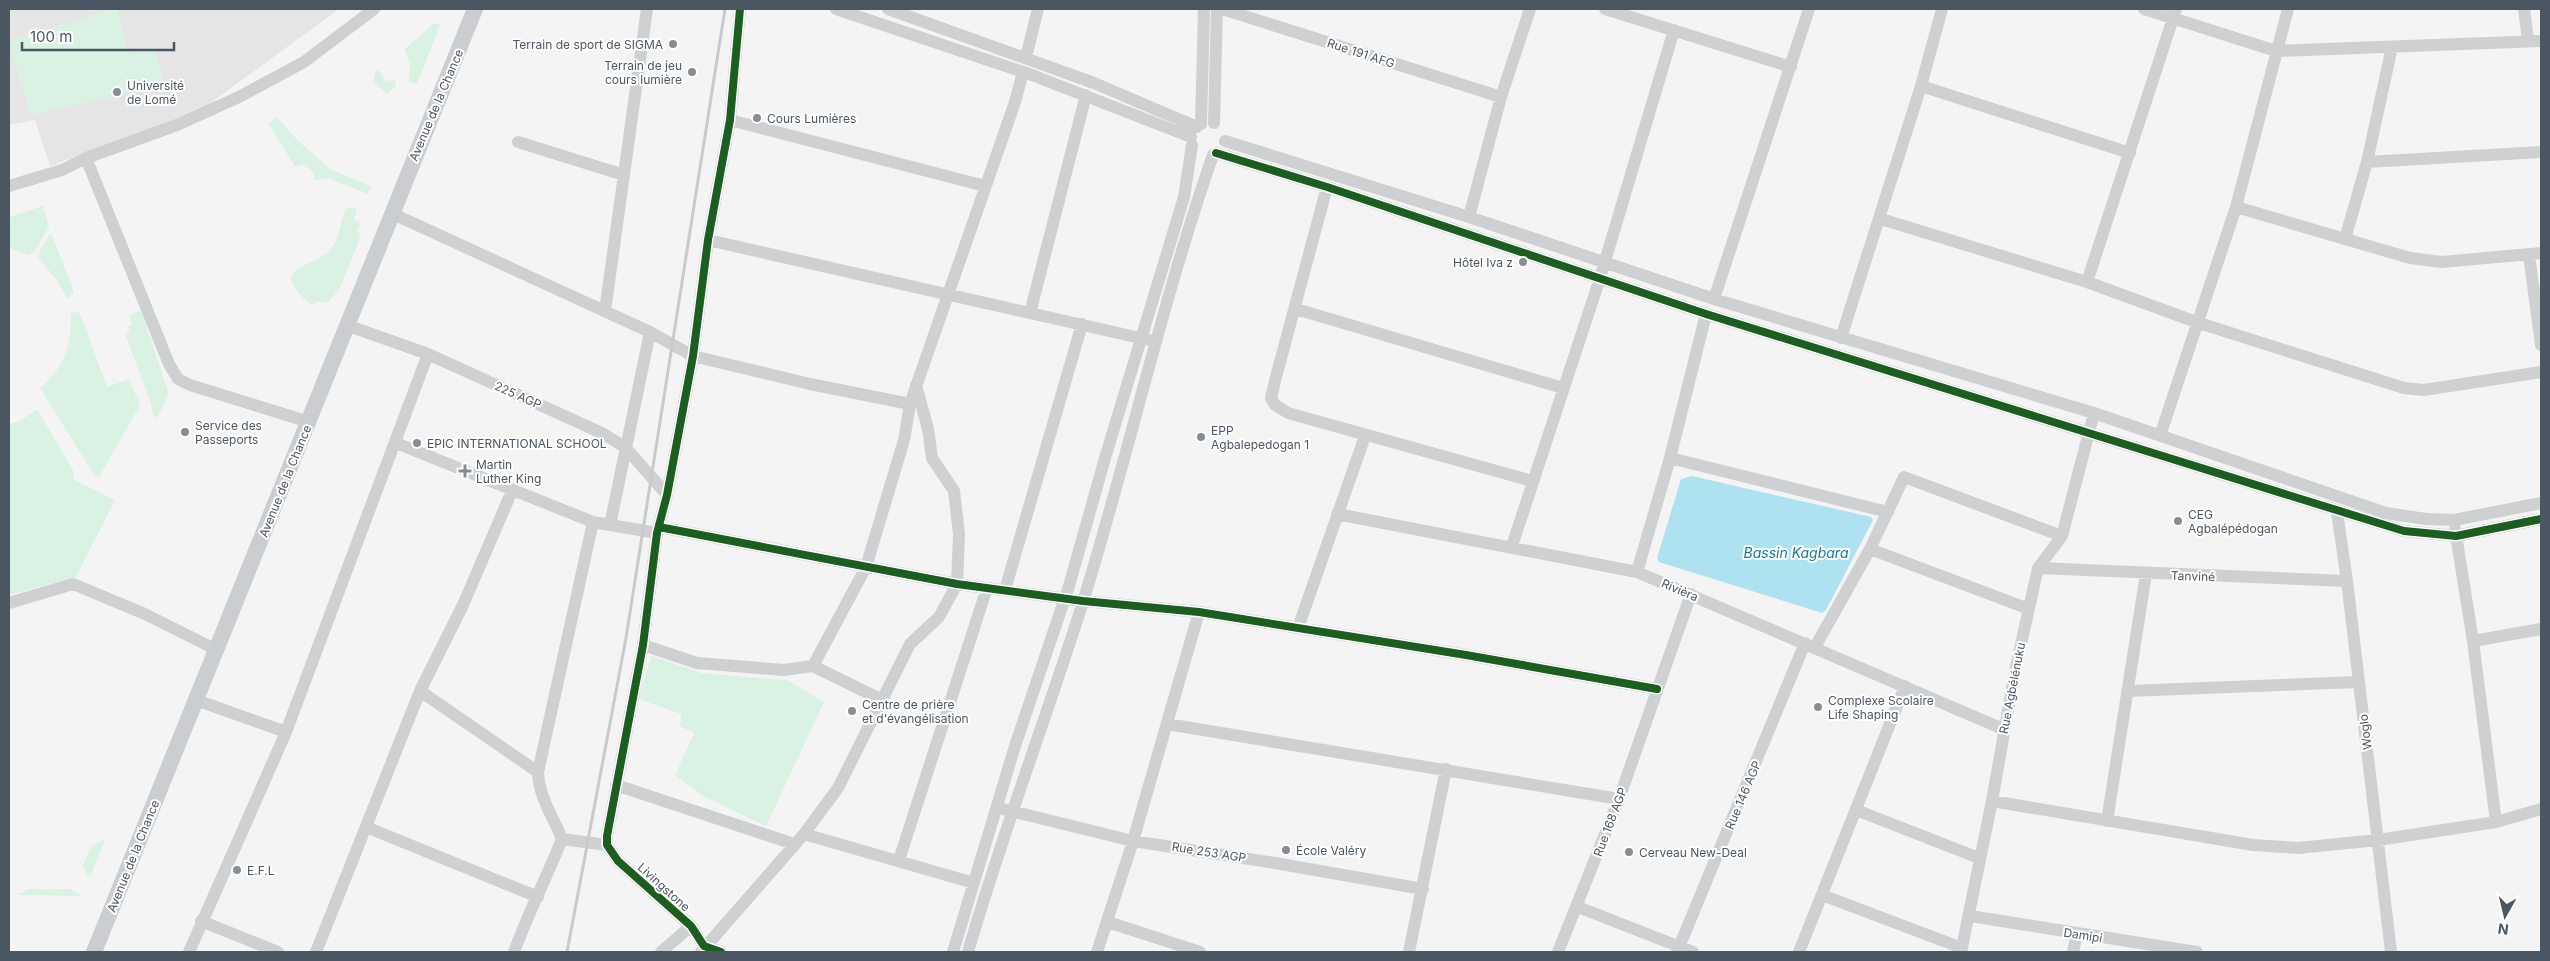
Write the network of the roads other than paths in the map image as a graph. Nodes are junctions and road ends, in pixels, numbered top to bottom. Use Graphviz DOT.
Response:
graph roads {
  1 [pos="374,9"];
  2 [pos="475,9"];
  3 [pos="740,9"];
  4 [pos="836,9"];
  5 [pos="888,9"];
  6 [pos="1038,9"];
  7 [pos="1204,9"];
  8 [pos="1218,9"];
  9 [pos="1222,9"];
  10 [pos="1530,9"];
  11 [pos="1605,9"];
  12 [pos="1809,9"];
  13 [pos="1942,9"];
  14 [pos="2144,9"];
  15 [pos="2288,9"];
  16 [pos="2524,9"];
  17 [pos="643,10"];
  18 [pos="2174,14"];
  19 [pos="1674,30"];
  20 [pos="2528,40"];
  21 [pos="2541,41"];
  22 [pos="2392,47"];
  23 [pos="2276,51"];
  24 [pos="1026,57"];
  25 [pos="1791,67"];
  26 [pos="1023,72"];
  27 [pos="1921,86"];
  28 [pos="1086,95"];
  29 [pos="1501,96"];
  30 [pos="730,120"];
  31 [pos="1199,131"];
  32 [pos="518,142"];
  33 [pos="1224,142"];
  34 [pos="2541,152"];
  35 [pos="2130,153"];
  36 [pos="1215,154"];
  37 [pos="86,158"];
  38 [pos="2367,162"];
  39 [pos="624,175"];
  40 [pos="9,186"];
  41 [pos="985,186"];
  42 [pos="1327,187"];
  43 [pos="2236,207"];
  44 [pos="391,213"];
  45 [pos="1469,217"];
  46 [pos="1881,219"];
  47 [pos="2345,239"];
  48 [pos="708,240"];
  49 [pos="2535,254"];
  50 [pos="1605,262"];
  51 [pos="1600,278"];
  52 [pos="2087,282"];
  53 [pos="947,293"];
  54 [pos="1714,299"];
  55 [pos="1296,309"];
  56 [pos="605,312"];
  57 [pos="1030,313"];
  58 [pos="1706,314"];
  59 [pos="2200,322"];
  60 [pos="1082,324"];
  61 [pos="349,326"];
  62 [pos="650,332"];
  63 [pos="1142,338"];
  64 [pos="1841,338"];
  65 [pos="1155,342"];
  66 [pos="2541,345"];
  67 [pos="428,354"];
  68 [pos="693,356"];
  69 [pos="2541,372"];
  70 [pos="916,385"];
  71 [pos="1563,388"];
  72 [pos="910,404"];
  73 [pos="2094,413"];
  74 [pos="309,422"];
  75 [pos="2089,433"];
  76 [pos="1365,436"];
  77 [pos="2160,436"];
  78 [pos="396,443"];
  79 [pos="626,448"];
  80 [pos="1670,458"];
  81 [pos="1532,481"];
  82 [pos="512,492"];
  83 [pos="667,495"];
  84 [pos="2541,504"];
  85 [pos="1888,512"];
  86 [pos="2336,512"];
  87 [pos="1337,514"];
  88 [pos="2541,519"];
  89 [pos="2454,520"];
  90 [pos="593,522"];
  91 [pos="610,525"];
  92 [pos="658,530"];
  93 [pos="2062,536"];
  94 [pos="2456,536"];
  95 [pos="1512,546"];
  96 [pos="1870,549"];
  97 [pos="866,567"];
  98 [pos="2038,568"];
  99 [pos="1637,572"];
  100 [pos="2146,574"];
  101 [pos="2347,582"];
  102 [pos="957,584"];
  103 [pos="987,588"];
  104 [pos="1005,590"];
  105 [pos="1691,594"];
  106 [pos="1066,598"];
  107 [pos="1083,601"];
  108 [pos="9,603"];
  109 [pos="2029,609"];
  110 [pos="1199,612"];
  111 [pos="1298,628"];
  112 [pos="2541,629"];
  113 [pos="2473,641"];
  114 [pos="643,645"];
  115 [pos="1810,645"];
  116 [pos="216,650"];
  117 [pos="813,666"];
  118 [pos="2359,682"];
  119 [pos="1905,686"];
  120 [pos="1657,689"];
  121 [pos="420,691"];
  122 [pos="2127,691"];
  123 [pos="196,700"];
  124 [pos="882,700"];
  125 [pos="1168,724"];
  126 [pos="2003,729"];
  127 [pos="286,732"];
  128 [pos="1446,769"];
  129 [pos="538,772"];
  130 [pos="616,785"];
  131 [pos="1619,799"];
  132 [pos="1992,801"];
  133 [pos="996,808"];
  134 [pos="2541,809"];
  135 [pos="1856,810"];
  136 [pos="1011,811"];
  137 [pos="2107,821"];
  138 [pos="2496,822"];
  139 [pos="366,827"];
  140 [pos="804,834"];
  141 [pos="562,839"];
  142 [pos="2378,840"];
  143 [pos="1133,841"];
  144 [pos="794,844"];
  145 [pos="607,845"];
  146 [pos="1979,858"];
  147 [pos="900,860"];
  148 [pos="974,883"];
  149 [pos="1423,889"];
  150 [pos="1822,895"];
  151 [pos="538,897"];
  152 [pos="1578,907"];
  153 [pos="1970,916"];
  154 [pos="201,921"];
  155 [pos="1108,922"];
  156 [pos="691,926"];
  157 [pos="2077,934"];
  158 [pos="2139,948"];
  159 [pos="703,949"];
  160 [pos="1678,949"];
  161 [pos="1961,950"];
  162 [pos="94,952"];
  163 [pos="189,952"];
  164 [pos="278,952"];
  165 [pos="316,952"];
  166 [pos="514,952"];
  167 [pos="661,952"];
  168 [pos="721,952"];
  169 [pos="953,952"];
  170 [pos="968,952"];
  171 [pos="1097,952"];
  172 [pos="1200,952"];
  173 [pos="1409,952"];
  174 [pos="1558,952"];
  175 [pos="1693,952"];
  176 [pos="1799,952"];
  177 [pos="2074,952"];
  178 [pos="2197,952"];
  179 [pos="2392,952"];
  1 -- 37 [label="street"];
  2 -- 44 [label="main road, Avenue de la Chance"];
  3 -- 30 [label="street"];
  4 -- 26 [label="street"];
  5 -- 24 [label="street"];
  6 -- 24 [label="street"];
  7 -- 31 [label="street"];
  8 -- 31 [label="street"];
  9 -- 29 [label="street, Rue 191 AFG"];
  10 -- 29 [label="street"];
  11 -- 19 [label="street"];
  12 -- 25 [label="street"];
  13 -- 27 [label="street"];
  14 -- 18 [label="street"];
  15 -- 23 [label="street"];
  16 -- 20 [label="street"];
  17 -- 39 [label="street"];
  18 -- 23 [label="street"];
  18 -- 35 [label="street"];
  19 -- 25 [label="street"];
  19 -- 50 [label="street"];
  20 -- 21 [label="street"];
  20 -- 22 [label="street"];
  22 -- 23 [label="street"];
  22 -- 38 [label="street"];
  23 -- 43 [label="street"];
  24 -- 31 [label="street"];
  25 -- 54 [label="street"];
  26 -- 28 [label="street"];
  26 -- 41 [label="street"];
  27 -- 35 [label="street"];
  27 -- 46 [label="street"];
  28 -- 31 [label="street"];
  28 -- 57 [label="street"];
  29 -- 45 [label="street"];
  30 -- 41 [label="street"];
  30 -- 48 [label="street"];
  31 -- 33 [label="street"];
  31 -- 36 [label="street"];
  31 -- 63 [label="street"];
  32 -- 39 [label="street"];
  33 -- 36 [label="street"];
  33 -- 45 [label="street"];
  34 -- 38 [label="street"];
  35 -- 52 [label="street"];
  36 -- 42 [label="street"];
  36 -- 65 [label="street"];
  37 -- 40 [label="street"];
  37 -- 74 [label="street"];
  38 -- 47 [label="street"];
  39 -- 56 [label="street"];
  41 -- 53 [label="street"];
  42 -- 51 [label="street"];
  42 -- 55 [label="street"];
  43 -- 47 [label="street"];
  43 -- 59 [label="street"];
  44 -- 56 [label="street"];
  44 -- 61 [label="main road, Avenue de la Chance"];
  45 -- 50 [label="street"];
  46 -- 52 [label="street"];
  46 -- 64 [label="street"];
  47 -- 49 [label="street"];
  48 -- 53 [label="street"];
  48 -- 68 [label="street"];
  49 -- 66 [label="street"];
  50 -- 51 [label="street"];
  50 -- 54 [label="street"];
  51 -- 58 [label="street"];
  51 -- 71 [label="street"];
  52 -- 59 [label="street"];
  53 -- 57 [label="street"];
  53 -- 70 [label="street"];
  54 -- 64 [label="street"];
  55 -- 71 [label="street"];
  55 -- 76 [label="street"];
  56 -- 62 [label="street"];
  57 -- 60 [label="street"];
  58 -- 75 [label="street"];
  58 -- 80 [label="street"];
  59 -- 69 [label="street"];
  59 -- 77 [label="street"];
  60 -- 63 [label="street"];
  60 -- 104 [label="street"];
  61 -- 67 [label="street, 225 AGP"];
  61 -- 74 [label="main road, Avenue de la Chance"];
  62 -- 68 [label="street"];
  62 -- 79 [label="street"];
  63 -- 65 [label="street"];
  63 -- 106 [label="street"];
  64 -- 73 [label="street"];
  65 -- 107 [label="street"];
  67 -- 78 [label="street"];
  67 -- 79 [label="street, 225 AGP"];
  68 -- 72 [label="street"];
  68 -- 83 [label="street"];
  70 -- 72 [label="street"];
  70 -- 102 [label="street"];
  71 -- 81 [label="street"];
  72 -- 97 [label="street"];
  73 -- 75 [label="street, Rue Agbélénuku"];
  73 -- 77 [label="street"];
  74 -- 116 [label="main road, Avenue de la Chance"];
  75 -- 86 [label="street"];
  75 -- 93 [label="street, Rue Agbélénuku"];
  76 -- 81 [label="street"];
  76 -- 87 [label="street"];
  77 -- 89 [label="street"];
  78 -- 82 [label="street"];
  78 -- 127 [label="street"];
  79 -- 83 [label="street, 225 AGP"];
  79 -- 91 [label="street"];
  80 -- 85 [label="street"];
  80 -- 99 [label="street"];
  81 -- 95 [label="street"];
  82 -- 90 [label="street"];
  82 -- 121 [label="street"];
  83 -- 92 [label="street"];
  84 -- 89 [label="street"];
  85 -- 93 [label="street, Rue 146 AGP"];
  85 -- 96 [label="street, Rue 146 AGP"];
  86 -- 94 [label="street"];
  86 -- 101 [label="street, Woglo"];
  87 -- 95 [label="street, Rivièra"];
  87 -- 111 [label="street"];
  88 -- 94 [label="street"];
  89 -- 94 [label="street"];
  90 -- 91 [label="street"];
  90 -- 129 [label="street"];
  91 -- 92 [label="street"];
  92 -- 97 [label="street"];
  92 -- 114 [label="street"];
  93 -- 98 [label="street, Rue Agbélénuku"];
  94 -- 113 [label="street"];
  95 -- 99 [label="street, Rivièra"];
  96 -- 109 [label="street"];
  96 -- 115 [label="street, Rue 146 AGP"];
  97 -- 102 [label="street"];
  97 -- 117 [label="street"];
  98 -- 100 [label="street, Tanviné"];
  98 -- 109 [label="street, Rue Agbélénuku"];
  99 -- 105 [label="street, Rivièra"];
  100 -- 101 [label="street, Tanviné"];
  100 -- 122 [label="street"];
  101 -- 118 [label="street, Woglo"];
  102 -- 103 [label="street"];
  102 -- 124 [label="street"];
  103 -- 104 [label="street"];
  103 -- 147 [label="street"];
  104 -- 106 [label="street"];
  105 -- 115 [label="street, Rivièra"];
  105 -- 120 [label="street, Rue 168 AGP"];
  106 -- 107 [label="street"];
  106 -- 133 [label="street"];
  107 -- 110 [label="street"];
  107 -- 136 [label="street"];
  108 -- 116 [label="street"];
  109 -- 126 [label="street, Rue Agbélénuku"];
  110 -- 111 [label="street"];
  110 -- 125 [label="street"];
  111 -- 120 [label="street"];
  112 -- 113 [label="street"];
  113 -- 138 [label="street"];
  114 -- 117 [label="street"];
  114 -- 130 [label="street"];
  115 -- 119 [label="street, Rivièra"];
  115 -- 160 [label="street, Rue 146 AGP"];
  116 -- 123 [label="main road, Avenue de la Chance"];
  117 -- 124 [label="street"];
  118 -- 122 [label="street"];
  118 -- 142 [label="street, Woglo"];
  119 -- 126 [label="street, Rivièra"];
  119 -- 135 [label="street"];
  120 -- 131 [label="street, Rue 168 AGP"];
  121 -- 129 [label="street"];
  121 -- 139 [label="street"];
  122 -- 137 [label="street"];
  123 -- 127 [label="street"];
  123 -- 162 [label="main road, Avenue de la Chance"];
  124 -- 140 [label="street"];
  125 -- 128 [label="street"];
  125 -- 143 [label="street"];
  126 -- 132 [label="street, Rue Agbélénuku"];
  127 -- 154 [label="street"];
  128 -- 131 [label="street"];
  128 -- 149 [label="street"];
  129 -- 141 [label="street"];
  130 -- 144 [label="street"];
  130 -- 145 [label="street"];
  131 -- 152 [label="street, Rue 168 AGP"];
  132 -- 137 [label="street"];
  132 -- 146 [label="street, Rue Agbélénuku"];
  133 -- 136 [label="street, Rue 253 AGP"];
  133 -- 148 [label="street"];
  134 -- 138 [label="street"];
  135 -- 146 [label="street"];
  135 -- 150 [label="street"];
  136 -- 143 [label="street, Rue 253 AGP"];
  136 -- 170 [label="street"];
  137 -- 142 [label="street"];
  138 -- 142 [label="street"];
  139 -- 151 [label="street"];
  139 -- 165 [label="street"];
  140 -- 144 [label="street"];
  140 -- 147 [label="street"];
  141 -- 145 [label="street"];
  141 -- 151 [label="street"];
  142 -- 179 [label="street, Woglo"];
  143 -- 149 [label="street, Rue 253 AGP"];
  143 -- 155 [label="street"];
  144 -- 159 [label="street"];
  145 -- 156 [label="street, Livingstone"];
  146 -- 153 [label="street, Rue Agbélénuku"];
  147 -- 148 [label="street"];
  148 -- 169 [label="street"];
  149 -- 173 [label="street"];
  150 -- 161 [label="street"];
  150 -- 176 [label="street"];
  151 -- 166 [label="street"];
  152 -- 160 [label="street"];
  152 -- 174 [label="street, Rue 168 AGP"];
  153 -- 157 [label="street, Damipi"];
  153 -- 161 [label="street, Rue Agbélénuku"];
  154 -- 163 [label="street"];
  154 -- 164 [label="street"];
  155 -- 171 [label="street"];
  155 -- 172 [label="street"];
  156 -- 159 [label="street, Livingstone"];
  156 -- 167 [label="street"];
  157 -- 158 [label="street, Damipi"];
  157 -- 177 [label="street"];
  158 -- 178 [label="street, Damipi"];
  159 -- 168 [label="street"];
  160 -- 175 [label="street"];
}
